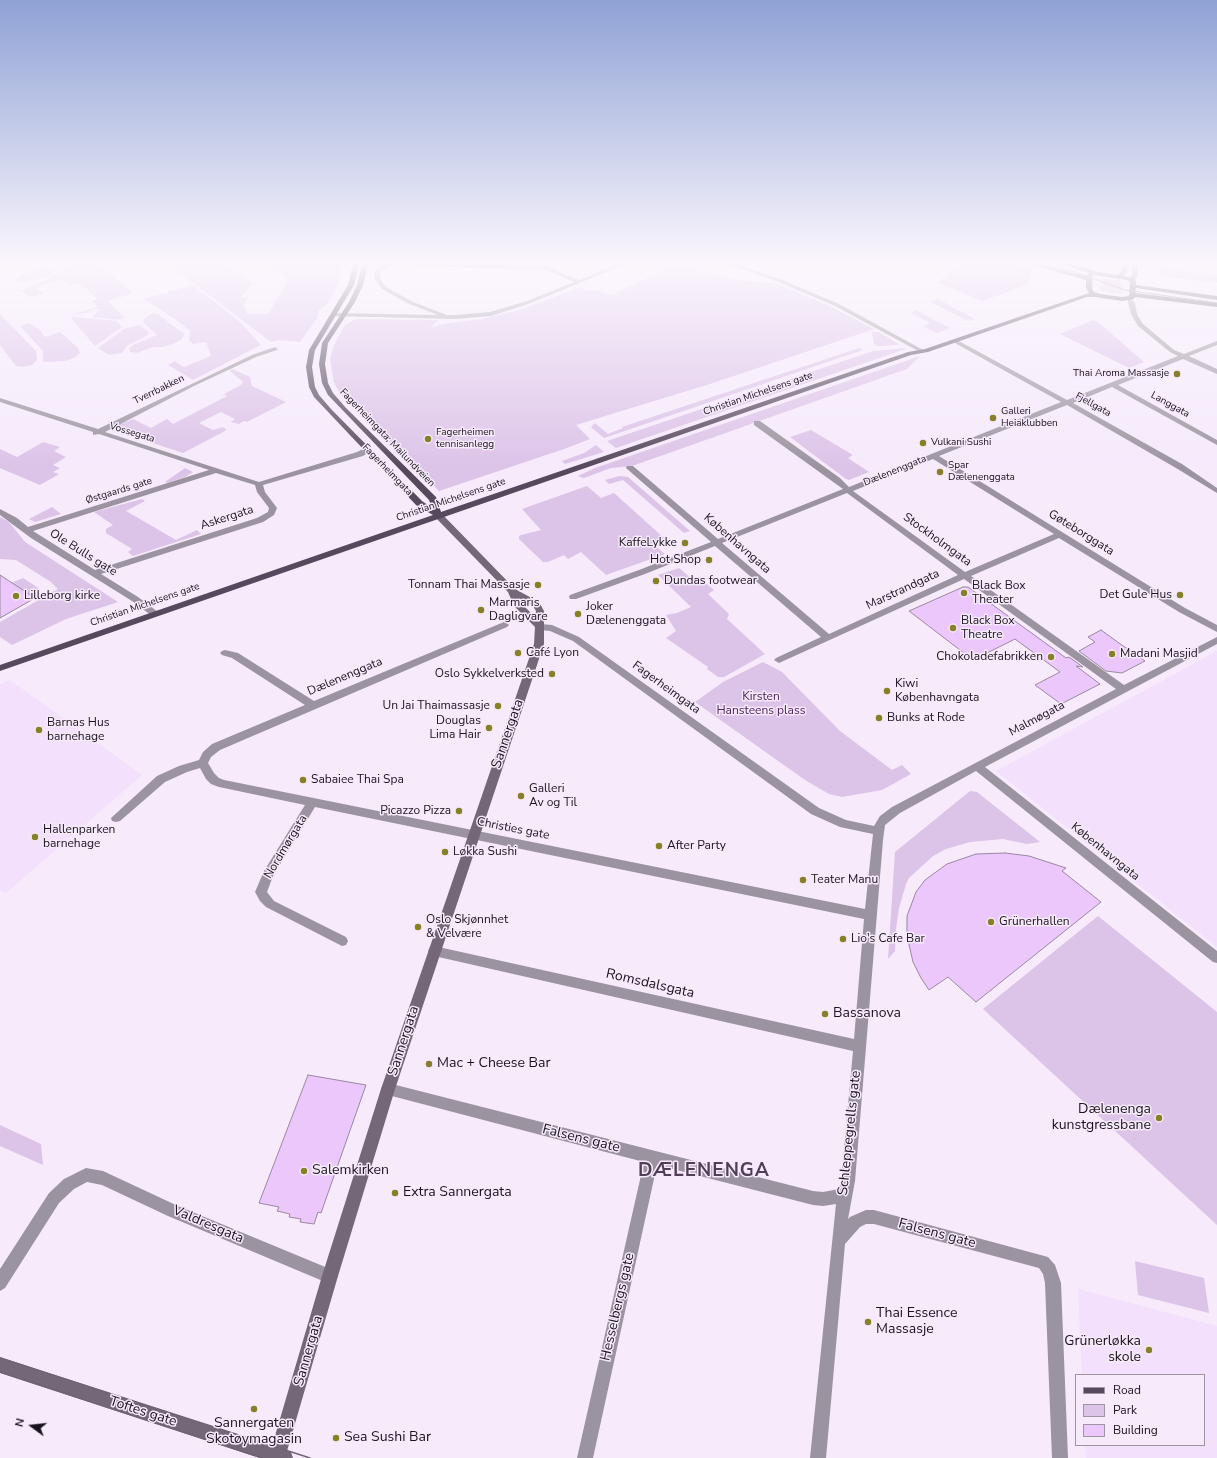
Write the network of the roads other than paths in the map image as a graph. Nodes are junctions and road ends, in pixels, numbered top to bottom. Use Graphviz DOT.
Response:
graph roads {
  1 [pos="323,332"];
  2 [pos="332,332"];
  3 [pos="883,332"];
  4 [pos="968,332"];
  5 [pos="981,332"];
  6 [pos="1147,332"];
  7 [pos="955,341"];
  8 [pos="1217,343"];
  9 [pos="275,349"];
  10 [pos="916,351"];
  11 [pos="1182,356"];
  12 [pos="1217,372"];
  13 [pos="1112,384"];
  14 [pos="0,400"];
  15 [pos="1068,402"];
  16 [pos="757,423"];
  17 [pos="96,433"];
  18 [pos="1213,437"];
  19 [pos="1217,443"];
  20 [pos="368,450"];
  21 [pos="933,456"];
  22 [pos="630,468"];
  23 [pos="217,470"];
  24 [pos="259,484"];
  25 [pos="848,490"];
  26 [pos="1217,491"];
  27 [pos="0,511"];
  28 [pos="438,515"];
  29 [pos="27,530"];
  30 [pos="1061,534"];
  31 [pos="715,543"];
  32 [pos="94,573"];
  33 [pos="965,575"];
  34 [pos="512,591"];
  35 [pos="573,597"];
  36 [pos="155,614"];
  37 [pos="504,625"];
  38 [pos="540,627"];
  39 [pos="1217,629"];
  40 [pos="828,638"];
  41 [pos="1217,640"];
  42 [pos="225,653"];
  43 [pos="779,660"];
  44 [pos="0,668"];
  45 [pos="1123,689"];
  46 [pos="312,705"];
  47 [pos="203,763"];
  48 [pos="977,766"];
  49 [pos="312,803"];
  50 [pos="116,818"];
  51 [pos="878,831"];
  52 [pos="473,834"];
  53 [pos="871,916"];
  54 [pos="342,941"];
  55 [pos="434,951"];
  56 [pos="1217,958"];
  57 [pos="859,1046"];
  58 [pos="388,1089"];
  59 [pos="652,1157"];
  60 [pos="844,1195"];
  61 [pos="838,1240"];
  62 [pos="330,1276"];
  63 [pos="0,1283"];
  64 [pos="0,1365"];
  65 [pos="280,1457"];
  66 [pos="585,1458"];
  67 [pos="818,1458"];
  68 [pos="1060,1458"];
  1 -- 20 [label="main road, Fagerheimgata"];
  2 -- 28 [label="main road, Fagerheimgata; Mailundveien"];
  3 -- 10 [label="street"];
  4 -- 10 [label="main road, Christian Michelsens gate"];
  5 -- 7 [label="main road, Christian Michelsens gate"];
  6 -- 11 [label="street"];
  7 -- 10 [label="main road, Christian Michelsens gate"];
  7 -- 15 [label="street, Fjellgata"];
  8 -- 11 [label="street, Dælenenggata"];
  9 -- 17 [label="street, Tverrbakken"];
  10 -- 28 [label="main road, Christian Michelsens gate"];
  11 -- 12 [label="street"];
  11 -- 13 [label="street, Dælenenggata"];
  13 -- 15 [label="street, Dælenenggata"];
  13 -- 18 [label="street, Langgata"];
  14 -- 17 [label="street, Vossegata"];
  15 -- 21 [label="street, Dælenenggata"];
  15 -- 26 [label="street, Fjellgata"];
  16 -- 25 [label="street, Stockholmgata"];
  17 -- 23 [label="street, Vossegata"];
  18 -- 19 [label="street, Langgata"];
  20 -- 24 [label="street"];
  20 -- 28 [label="main road, Fagerheimgata"];
  21 -- 25 [label="street, Dælenenggata"];
  21 -- 30 [label="street, Gøteborggata"];
  22 -- 31 [label="street, Københavngata"];
  23 -- 24 [label="street, Vossegata"];
  23 -- 29 [label="street, Østgaards gate"];
  24 -- 32 [label="street, Askergata"];
  25 -- 31 [label="street, Dælenenggata"];
  25 -- 33 [label="street, Stockholmgata"];
  27 -- 29 [label="street, Ole Bulls gate"];
  28 -- 34 [label="street, Fagerheimgata"];
  28 -- 36 [label="main road, Christian Michelsens gate"];
  29 -- 32 [label="street, Ole Bulls gate"];
  30 -- 33 [label="street, Marstrandgata"];
  30 -- 39 [label="street, Gøteborggata"];
  31 -- 35 [label="street, Dælenenggata"];
  31 -- 40 [label="street, Københavngata"];
  32 -- 36 [label="street, Ole Bulls gate"];
  33 -- 40 [label="street, Marstrandgata"];
  33 -- 45 [label="street, Stockholmgata"];
  34 -- 38 [label="street, Fagerheimgata"];
  34 -- 38 [label="street, Fagerheimgata"];
  36 -- 44 [label="main road, Christian Michelsens gate"];
  37 -- 46 [label="street, Dælenenggata"];
  38 -- 51 [label="street, Fagerheimgata"];
  38 -- 52 [label="street, Sannergata"];
  40 -- 43 [label="street, Marstrandgata"];
  41 -- 45 [label="street, Malmøgata"];
  42 -- 46 [label="street"];
  45 -- 48 [label="street, Malmøgata"];
  46 -- 47 [label="street, Dælenenggata"];
  47 -- 49 [label="street, Christies gate"];
  47 -- 50 [label="street"];
  48 -- 51 [label="street, Malmøgata"];
  48 -- 56 [label="street, Københavngata"];
  49 -- 52 [label="street, Christies gate"];
  49 -- 54 [label="street, Nordmørgata"];
  51 -- 53 [label="street, Schleppegrells gate"];
  52 -- 53 [label="street, Christies gate"];
  52 -- 55 [label="street, Sannergata"];
  53 -- 57 [label="street, Schleppegrells gate"];
  55 -- 57 [label="street, Romsdalsgata"];
  55 -- 58 [label="street, Sannergata"];
  57 -- 60 [label="street, Schleppegrells gate"];
  58 -- 59 [label="street, Falsens gate"];
  58 -- 62 [label="street, Sannergata"];
  59 -- 60 [label="street, Falsens gate"];
  59 -- 66 [label="street, Hesselbergs gate"];
  60 -- 61 [label="street, Schleppegrells gate"];
  61 -- 67 [label="street, Schleppegrells gate"];
  61 -- 68 [label="street, Falsens gate"];
  62 -- 63 [label="street, Valdresgata"];
  62 -- 65 [label="street, Sannergata"];
  64 -- 65 [label="street, Toftes gate"];
}
